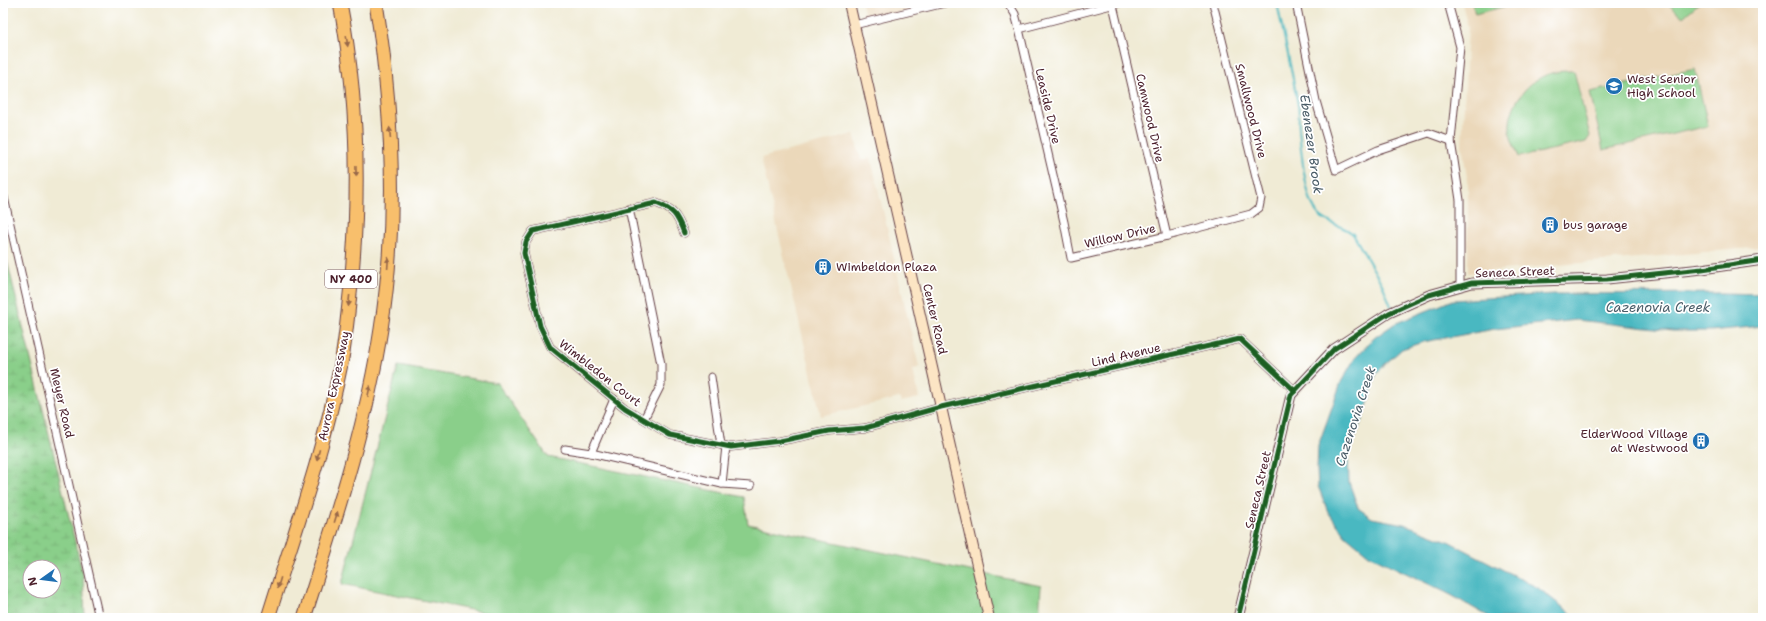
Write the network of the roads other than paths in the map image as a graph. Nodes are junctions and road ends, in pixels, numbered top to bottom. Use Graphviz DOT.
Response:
graph roads {
  1 [pos="340,3"];
  2 [pos="376,3"];
  3 [pos="849,3"];
  4 [pos="945,3"];
  5 [pos="1008,3"];
  6 [pos="1213,3"];
  7 [pos="1296,3"];
  8 [pos="1448,3"];
  9 [pos="1116,4"];
  10 [pos="854,25"];
  11 [pos="1019,29"];
  12 [pos="1451,141"];
  13 [pos="1056,187"];
  14 [pos="3,192"];
  15 [pos="629,208"];
  16 [pos="1244,216"];
  17 [pos="684,233"];
  18 [pos="1167,236"];
  19 [pos="1763,260"];
  20 [pos="1460,286"];
  21 [pos="711,377"];
  22 [pos="1295,391"];
  23 [pos="614,399"];
  24 [pos="941,407"];
  25 [pos="644,419"];
  26 [pos="724,445"];
  27 [pos="566,449"];
  28 [pos="591,453"];
  29 [pos="722,484"];
  30 [pos="751,486"];
  31 [pos="99,618"];
  32 [pos="268,618"];
  33 [pos="304,618"];
  34 [pos="989,618"];
  35 [pos="1238,618"];
  1 -- 32 [label="highway, Aurora Expressway / NY 400, one-way"];
  33 -- 2 [label="highway, NY 400, one-way"];
  3 -- 10 [label="main road, Center Road"];
  4 -- 10 [label="street"];
  5 -- 11 [label="street, Leaside Drive"];
  6 -- 16 [label="street, Smallwood Drive"];
  7 -- 12 [label="street"];
  8 -- 12 [label="street"];
  9 -- 11 [label="street"];
  9 -- 18 [label="street, Camwood Drive"];
  10 -- 24 [label="main road, Center Road"];
  11 -- 13 [label="street, Leaside Drive"];
  12 -- 20 [label="street"];
  13 -- 18 [label="street, Willow Drive"];
  14 -- 31 [label="street, Meyer Road"];
  15 -- 17 [label="street, Wimbledon Court"];
  15 -- 23 [label="street, Wimbledon Court"];
  15 -- 25 [label="street, Wimbledon Court"];
  16 -- 18 [label="street, Willow Drive"];
  19 -- 20 [label="street, Seneca Street"];
  20 -- 22 [label="street, Seneca Street"];
  21 -- 26 [label="street"];
  22 -- 24 [label="street, Lind Avenue"];
  22 -- 35 [label="street, Seneca Street"];
  23 -- 25 [label="street, Wimbledon Court"];
  23 -- 28 [label="street"];
  24 -- 26 [label="street, Wimbledon Court"];
  24 -- 34 [label="main road, Center Road"];
  25 -- 26 [label="street, Wimbledon Court"];
  26 -- 29 [label="street"];
  27 -- 28 [label="street"];
  28 -- 29 [label="street"];
  29 -- 30 [label="street"];
}
